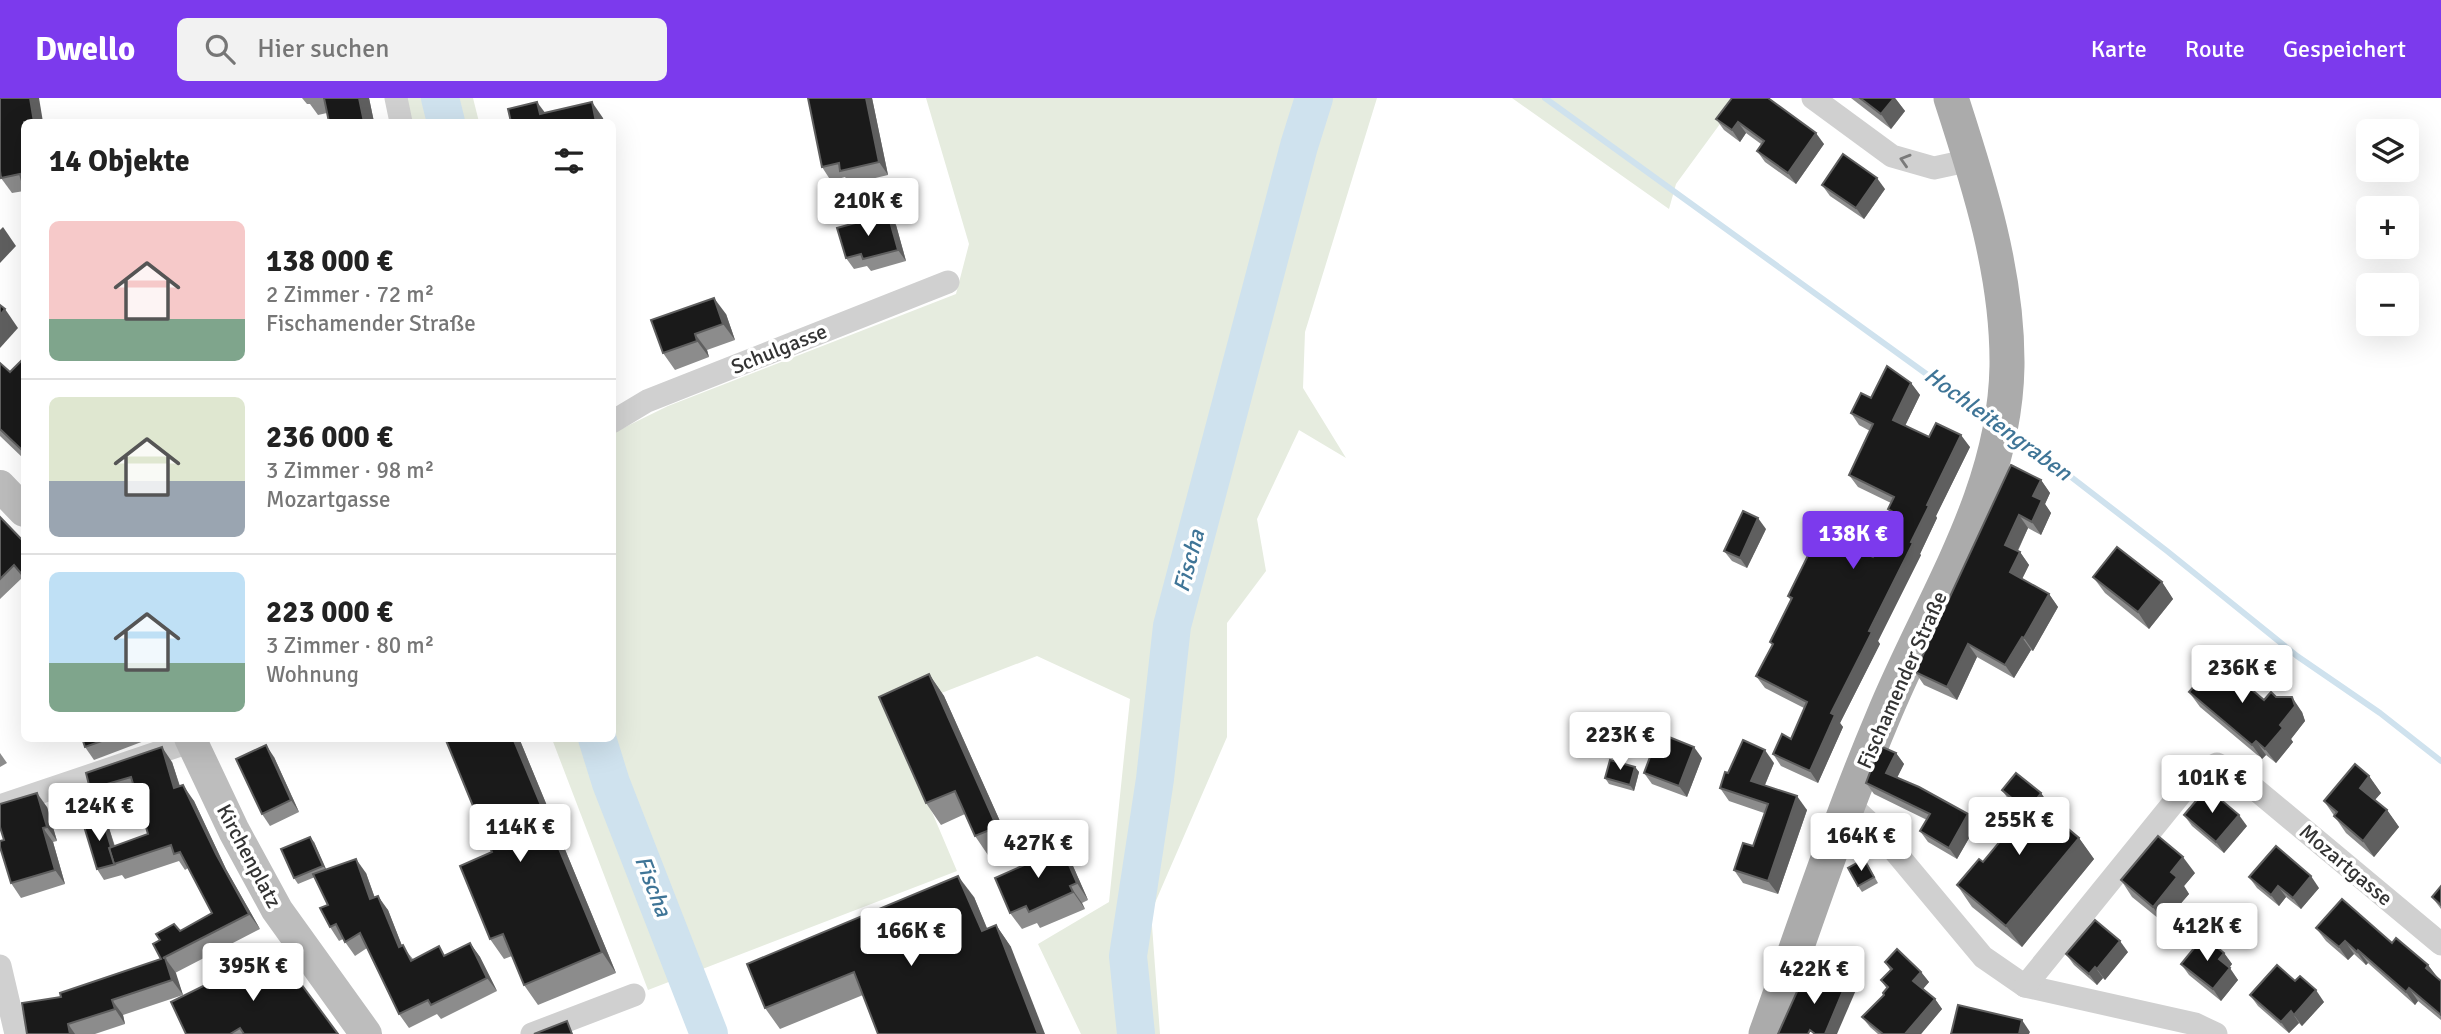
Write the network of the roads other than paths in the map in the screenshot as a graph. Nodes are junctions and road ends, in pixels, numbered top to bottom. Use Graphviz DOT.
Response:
graph roads {
  1 [pos="396,98"];
  2 [pos="1812,98"];
  3 [pos="1951,98"];
  4 [pos="400,119"];
  5 [pos="1971,160"];
  6 [pos="948,282"];
  7 [pos="616,420"];
  8 [pos="0,486"];
  9 [pos="21,508"];
  10 [pos="185,742"];
  11 [pos="192,742"];
  12 [pos="1848,803"];
  13 [pos="0,806"];
  14 [pos="2441,944"];
  15 [pos="0,966"];
  16 [pos="2025,986"];
  17 [pos="634,995"];
  18 [pos="16,1034"];
  19 [pos="366,1034"];
  20 [pos="532,1034"];
  21 [pos="1766,1034"];
  22 [pos="2216,1034"];
  1 -- 4 [label="street"];
  5 -- 2 [label="street, one-way"];
  3 -- 5 [label="main road, Fischamender Straße"];
  5 -- 12 [label="main road, Fischamender Straße"];
  6 -- 7 [label="street, Schulgasse"];
  8 -- 9 [label="main road"];
  10 -- 13 [label="street"];
  11 -- 19 [label="main road, Kirchenplatz"];
  12 -- 16 [label="street"];
  12 -- 21 [label="main road, Fischamender Straße"];
  14 -- 16 [label="street, Mozartgasse"];
  15 -- 18 [label="street"];
  16 -- 22 [label="street"];
  17 -- 20 [label="street"];
}
